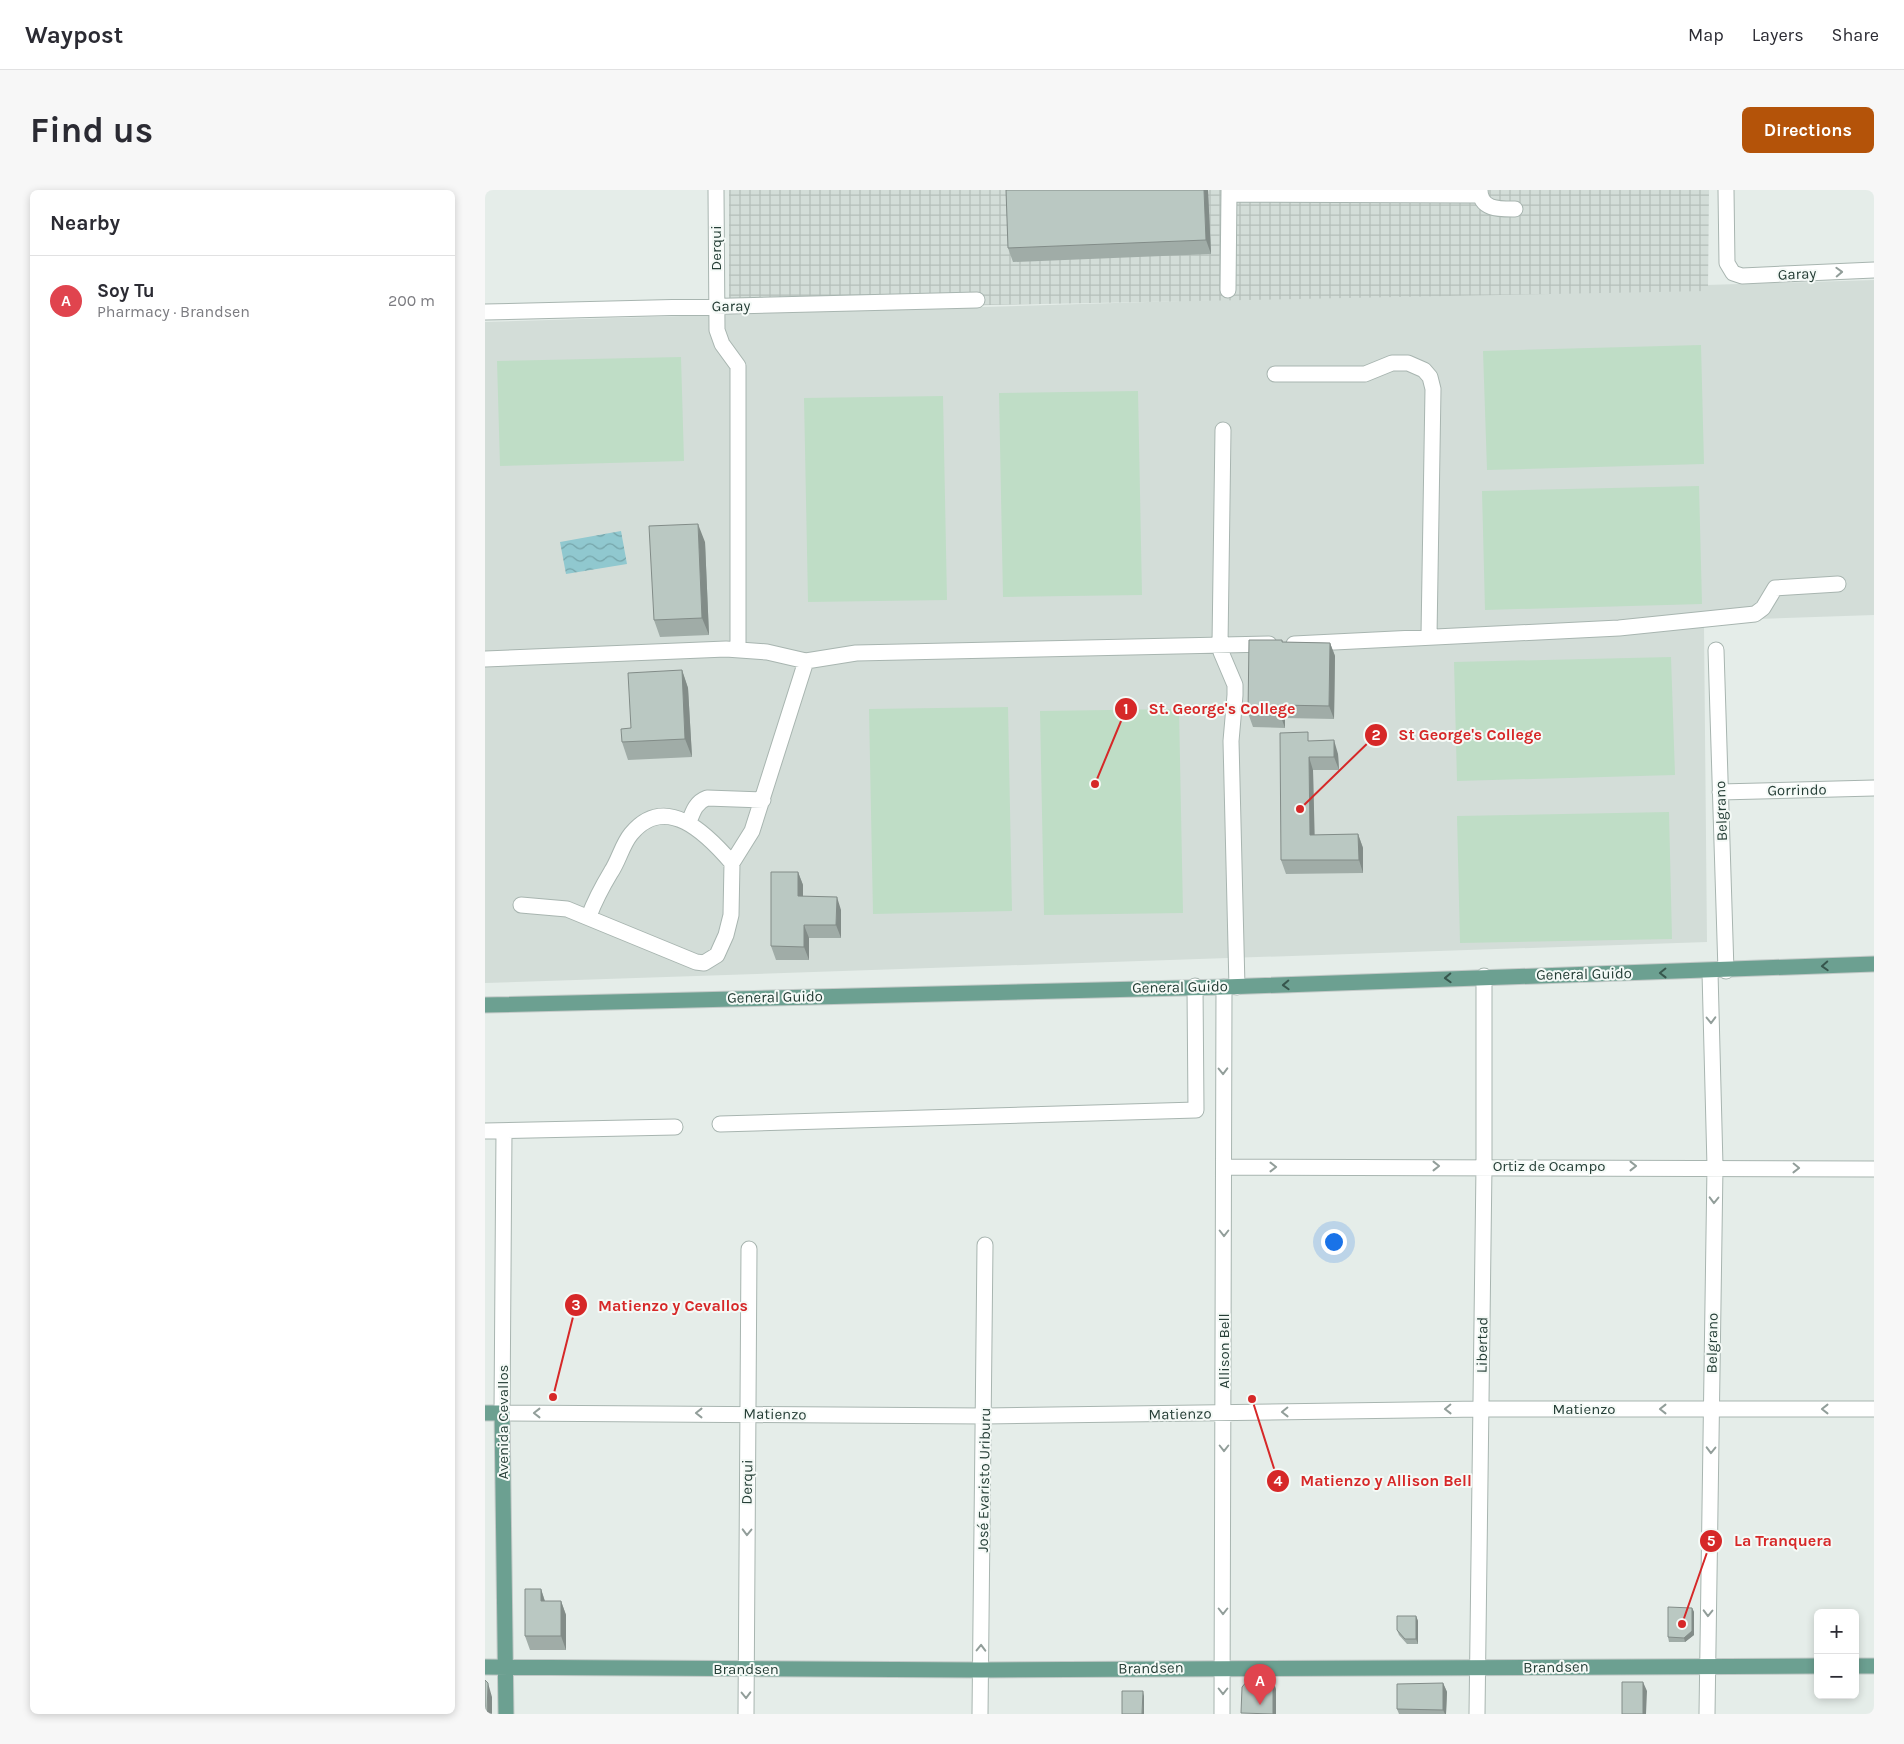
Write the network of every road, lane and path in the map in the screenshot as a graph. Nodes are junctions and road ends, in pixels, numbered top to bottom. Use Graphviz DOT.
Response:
graph roads {
  1 [pos="716,190"];
  2 [pos="1726,190"];
  3 [pos="1229,192"];
  4 [pos="1480,193"];
  5 [pos="1515,209"];
  6 [pos="1874,270"];
  7 [pos="1228,290"];
  8 [pos="977,300"];
  9 [pos="715,306"];
  10 [pos="485,312"];
  11 [pos="1275,374"];
  12 [pos="1223,430"];
  13 [pos="1838,584"];
  14 [pos="1429,636"];
  15 [pos="1220,645"];
  16 [pos="738,650"];
  17 [pos="1716,650"];
  18 [pos="485,659"];
  19 [pos="806,661"];
  20 [pos="1874,788"];
  21 [pos="1720,792"];
  22 [pos="763,800"];
  23 [pos="689,822"];
  24 [pos="732,863"];
  25 [pos="521,905"];
  26 [pos="589,916"];
  27 [pos="1874,964"];
  28 [pos="1726,971"];
  29 [pos="1710,972"];
  30 [pos="1484,976"];
  31 [pos="1195,986"];
  32 [pos="1230,987"];
  33 [pos="485,1005"];
  34 [pos="1196,1035"];
  35 [pos="1223,1035"];
  36 [pos="720,1124"];
  37 [pos="675,1127"];
  38 [pos="485,1131"];
  39 [pos="504,1131"];
  40 [pos="1484,1166"];
  41 [pos="1715,1166"];
  42 [pos="1225,1167"];
  43 [pos="1874,1168"];
  44 [pos="985,1245"];
  45 [pos="749,1249"];
  46 [pos="1481,1409"];
  47 [pos="1711,1409"];
  48 [pos="1874,1409"];
  49 [pos="485,1413"];
  50 [pos="502,1413"];
  51 [pos="1224,1413"];
  52 [pos="748,1414"];
  53 [pos="985,1416"];
  54 [pos="1707,1665"];
  55 [pos="1814,1666"];
  56 [pos="1859,1666"];
  57 [pos="1874,1666"];
  58 [pos="485,1667"];
  59 [pos="507,1667"];
  60 [pos="1223,1667"];
  61 [pos="1478,1668"];
  62 [pos="745,1669"];
  63 [pos="981,1670"];
  64 [pos="506,1714"];
  65 [pos="746,1714"];
  66 [pos="980,1714"];
  67 [pos="1223,1714"];
  68 [pos="1477,1714"];
  69 [pos="1707,1714"];
  1 -- 9 [label="street, Derqui"];
  2 -- 6 [label="street, Garay, one-way"];
  3 -- 4 [label="street"];
  3 -- 7 [label="street"];
  4 -- 5 [label="street"];
  8 -- 9 [label="street, Garay"];
  9 -- 10 [label="street, Garay"];
  9 -- 16 [label="street, Derqui"];
  11 -- 14 [label="street"];
  12 -- 15 [label="street, Allison Bell"];
  13 -- 14 [label="street"];
  14 -- 15 [label="street"];
  15 -- 19 [label="street"];
  15 -- 32 [label="street, Allison Bell"];
  16 -- 18 [label="street"];
  16 -- 19 [label="street"];
  17 -- 21 [label="street, Belgrano"];
  19 -- 22 [label="street"];
  20 -- 21 [label="street, Gorrindo"];
  21 -- 28 [label="street, Belgrano"];
  22 -- 23 [label="street"];
  22 -- 24 [label="street"];
  23 -- 24 [label="street"];
  23 -- 26 [label="street"];
  24 -- 26 [label="street"];
  25 -- 26 [label="street"];
  27 -- 28 [label="main road, General Guido, one-way"];
  28 -- 29 [label="main road, General Guido"];
  29 -- 30 [label="main road, General Guido, one-way"];
  29 -- 41 [label="street, Belgrano, one-way"];
  30 -- 32 [label="main road, General Guido, one-way"];
  30 -- 40 [label="street, Libertad"];
  31 -- 32 [label="main road, General Guido"];
  31 -- 33 [label="main road, General Guido"];
  31 -- 34 [label="street"];
  32 -- 35 [label="street, Allison Bell"];
  34 -- 35 [label="street"];
  34 -- 36 [label="street"];
  35 -- 42 [label="street, Allison Bell, one-way"];
  37 -- 39 [label="street"];
  38 -- 39 [label="street"];
  39 -- 50 [label="street, Avenida Cevallos"];
  40 -- 41 [label="street, Ortiz de Ocampo, one-way"];
  42 -- 40 [label="street, Ortiz de Ocampo, one-way"];
  40 -- 46 [label="street, Libertad"];
  41 -- 43 [label="street, Ortiz de Ocampo, one-way"];
  41 -- 47 [label="street, Belgrano, one-way"];
  42 -- 51 [label="street, Allison Bell, one-way"];
  44 -- 53 [label="street, José Evaristo Uriburu"];
  45 -- 52 [label="street, Derqui"];
  47 -- 46 [label="street, Matienzo, one-way"];
  46 -- 51 [label="street, Matienzo, one-way"];
  46 -- 61 [label="street, Libertad"];
  48 -- 47 [label="street, Matienzo, one-way"];
  47 -- 54 [label="street, Belgrano, one-way"];
  49 -- 50 [label="main road, Matienzo"];
  52 -- 50 [label="street, Matienzo, one-way"];
  50 -- 59 [label="main road, Avenida Cevallos"];
  51 -- 53 [label="street, Matienzo"];
  51 -- 60 [label="street, Allison Bell, one-way"];
  52 -- 53 [label="street, Matienzo"];
  52 -- 62 [label="street, Derqui, one-way"];
  63 -- 53 [label="street, José Evaristo Uriburu, one-way"];
  54 -- 55 [label="main road, Brandsen"];
  54 -- 61 [label="main road, Brandsen"];
  54 -- 69 [label="street, Belgrano"];
  56 -- 57 [label="main road"];
  58 -- 59 [label="main road, Brandsen"];
  59 -- 62 [label="main road, Brandsen"];
  59 -- 64 [label="main road, Avenida Cevallos"];
  60 -- 61 [label="main road, Brandsen"];
  60 -- 63 [label="main road, Brandsen"];
  60 -- 67 [label="street, Allison Bell, one-way"];
  61 -- 68 [label="street, Libertad"];
  62 -- 63 [label="main road, Brandsen"];
  62 -- 65 [label="street, Derqui, one-way"];
  63 -- 66 [label="street, José Evaristo Uriburu"];
}
